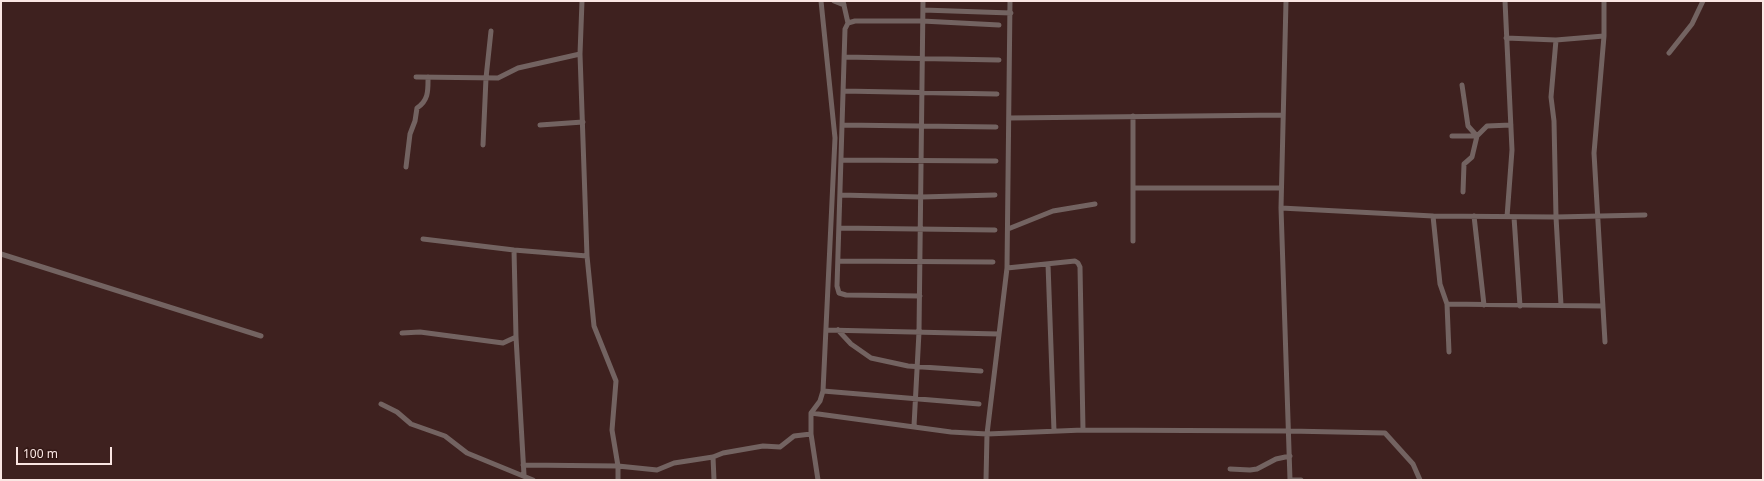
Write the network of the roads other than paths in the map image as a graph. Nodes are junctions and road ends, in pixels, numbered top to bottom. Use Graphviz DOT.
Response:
graph roads {
  1 [pos="582,1"];
  2 [pos="821,1"];
  3 [pos="834,1"];
  4 [pos="923,1"];
  5 [pos="1010,1"];
  6 [pos="1286,1"];
  7 [pos="1505,1"];
  8 [pos="1604,1"];
  9 [pos="1702,1"];
  10 [pos="843,3"];
  11 [pos="923,10"];
  12 [pos="1011,13"];
  13 [pos="922,21"];
  14 [pos="848,23"];
  15 [pos="999,25"];
  16 [pos="492,31"];
  17 [pos="1604,36"];
  18 [pos="1506,38"];
  19 [pos="1556,40"];
  20 [pos="1669,53"];
  21 [pos="580,54"];
  22 [pos="844,56"];
  23 [pos="922,58"];
  24 [pos="999,60"];
  25 [pos="416,77"];
  26 [pos="428,77"];
  27 [pos="486,78"];
  28 [pos="1462,85"];
  29 [pos="843,91"];
  30 [pos="922,92"];
  31 [pos="998,94"];
  32 [pos="1283,114"];
  33 [pos="1133,116"];
  34 [pos="1009,118"];
  35 [pos="583,122"];
  36 [pos="540,125"];
  37 [pos="842,125"];
  38 [pos="1511,125"];
  39 [pos="921,127"];
  40 [pos="996,127"];
  41 [pos="1452,136"];
  42 [pos="1476,136"];
  43 [pos="483,145"];
  44 [pos="841,160"];
  45 [pos="921,161"];
  46 [pos="996,161"];
  47 [pos="406,168"];
  48 [pos="1132,188"];
  49 [pos="1281,188"];
  50 [pos="1463,192"];
  51 [pos="840,194"];
  52 [pos="995,195"];
  53 [pos="920,196"];
  54 [pos="1095,204"];
  55 [pos="1281,208"];
  56 [pos="1645,214"];
  57 [pos="1597,215"];
  58 [pos="1433,216"];
  59 [pos="1474,216"];
  60 [pos="1507,217"];
  61 [pos="1514,217"];
  62 [pos="1556,217"];
  63 [pos="839,228"];
  64 [pos="920,229"];
  65 [pos="1008,229"];
  66 [pos="995,230"];
  67 [pos="423,239"];
  68 [pos="1133,241"];
  69 [pos="514,250"];
  70 [pos="1,254"];
  71 [pos="587,256"];
  72 [pos="838,261"];
  73 [pos="920,262"];
  74 [pos="993,262"];
  75 [pos="1048,264"];
  76 [pos="1007,268"];
  77 [pos="920,296"];
  78 [pos="1447,304"];
  79 [pos="1484,305"];
  80 [pos="1561,305"];
  81 [pos="1520,306"];
  82 [pos="1602,306"];
  83 [pos="826,330"];
  84 [pos="838,330"];
  85 [pos="919,332"];
  86 [pos="402,333"];
  87 [pos="999,334"];
  88 [pos="261,336"];
  89 [pos="516,337"];
  90 [pos="1605,342"];
  91 [pos="1449,352"];
  92 [pos="917,366"];
  93 [pos="981,371"];
  94 [pos="823,391"];
  95 [pos="915,399"];
  96 [pos="381,404"];
  97 [pos="978,404"];
  98 [pos="811,413"];
  99 [pos="914,426"];
  100 [pos="1083,430"];
  101 [pos="1054,431"];
  102 [pos="1289,431"];
  103 [pos="811,434"];
  104 [pos="987,434"];
  105 [pos="1290,456"];
  106 [pos="713,457"];
  107 [pos="523,465"];
  108 [pos="618,466"];
  109 [pos="1230,469"];
  110 [pos="524,475"];
  111 [pos="533,480"];
  112 [pos="618,480"];
  113 [pos="714,480"];
  114 [pos="818,480"];
  115 [pos="986,480"];
  116 [pos="1290,480"];
  117 [pos="1301,480"];
  118 [pos="1420,480"];
  1 -- 21 [label="street"];
  2 -- 83 [label="street"];
  3 -- 10 [label="street"];
  4 -- 11 [label="street"];
  5 -- 12 [label="street"];
  6 -- 32 [label="street"];
  7 -- 18 [label="street"];
  8 -- 17 [label="street"];
  9 -- 20 [label="street"];
  10 -- 14 [label="street"];
  11 -- 12 [label="street"];
  11 -- 13 [label="street"];
  12 -- 34 [label="street"];
  13 -- 14 [label="street"];
  13 -- 15 [label="street"];
  13 -- 23 [label="street"];
  14 -- 22 [label="street"];
  16 -- 27 [label="street"];
  17 -- 19 [label="street"];
  17 -- 57 [label="street"];
  18 -- 19 [label="street"];
  18 -- 38 [label="street"];
  19 -- 62 [label="street"];
  21 -- 27 [label="street"];
  21 -- 35 [label="street"];
  22 -- 23 [label="street"];
  22 -- 29 [label="street"];
  23 -- 24 [label="street"];
  23 -- 30 [label="street"];
  25 -- 26 [label="street"];
  26 -- 27 [label="street"];
  26 -- 47 [label="street"];
  27 -- 43 [label="street"];
  28 -- 42 [label="street"];
  29 -- 30 [label="street"];
  29 -- 37 [label="street"];
  30 -- 31 [label="street"];
  30 -- 39 [label="street"];
  32 -- 33 [label="street"];
  32 -- 49 [label="street"];
  33 -- 34 [label="street"];
  33 -- 48 [label="street"];
  34 -- 65 [label="street"];
  35 -- 36 [label="street"];
  35 -- 71 [label="street"];
  37 -- 39 [label="street"];
  37 -- 44 [label="street"];
  38 -- 42 [label="street"];
  38 -- 60 [label="street"];
  39 -- 40 [label="street"];
  39 -- 45 [label="street"];
  41 -- 42 [label="street"];
  42 -- 50 [label="street"];
  44 -- 45 [label="street"];
  44 -- 51 [label="street"];
  45 -- 46 [label="street"];
  45 -- 53 [label="street"];
  48 -- 49 [label="street"];
  48 -- 68 [label="street"];
  49 -- 55 [label="street"];
  51 -- 53 [label="street"];
  51 -- 63 [label="street"];
  52 -- 53 [label="street"];
  53 -- 64 [label="street"];
  54 -- 65 [label="street"];
  55 -- 58 [label="street"];
  55 -- 102 [label="street"];
  56 -- 57 [label="street"];
  57 -- 62 [label="street"];
  57 -- 82 [label="street"];
  58 -- 59 [label="street"];
  58 -- 78 [label="street"];
  59 -- 60 [label="street"];
  59 -- 79 [label="street"];
  60 -- 61 [label="street"];
  61 -- 62 [label="street"];
  61 -- 81 [label="street"];
  62 -- 80 [label="street"];
  63 -- 64 [label="street"];
  63 -- 72 [label="street"];
  64 -- 66 [label="street"];
  64 -- 73 [label="street"];
  65 -- 76 [label="street"];
  67 -- 69 [label="street"];
  69 -- 71 [label="street"];
  69 -- 89 [label="street"];
  70 -- 88 [label="street"];
  71 -- 108 [label="street"];
  72 -- 73 [label="street"];
  72 -- 77 [label="street"];
  73 -- 74 [label="street"];
  73 -- 77 [label="street"];
  75 -- 76 [label="street"];
  75 -- 100 [label="street"];
  75 -- 101 [label="street"];
  76 -- 87 [label="street"];
  77 -- 85 [label="street"];
  78 -- 79 [label="street"];
  78 -- 91 [label="street"];
  79 -- 81 [label="street"];
  80 -- 81 [label="street"];
  80 -- 82 [label="street"];
  82 -- 90 [label="street"];
  83 -- 84 [label="street"];
  83 -- 94 [label="street"];
  84 -- 85 [label="street"];
  84 -- 92 [label="street"];
  85 -- 87 [label="street"];
  85 -- 92 [label="street"];
  86 -- 89 [label="street"];
  87 -- 104 [label="street"];
  89 -- 107 [label="street"];
  92 -- 93 [label="street"];
  92 -- 95 [label="street"];
  94 -- 95 [label="street"];
  94 -- 98 [label="street"];
  95 -- 97 [label="street"];
  95 -- 99 [label="street"];
  96 -- 110 [label="street"];
  98 -- 99 [label="street"];
  98 -- 103 [label="street"];
  99 -- 104 [label="street"];
  100 -- 101 [label="street"];
  100 -- 102 [label="street"];
  101 -- 104 [label="street"];
  102 -- 105 [label="street"];
  102 -- 118 [label="street"];
  103 -- 106 [label="street"];
  103 -- 114 [label="street"];
  104 -- 115 [label="street"];
  105 -- 109 [label="street"];
  105 -- 116 [label="street"];
  106 -- 108 [label="street"];
  106 -- 113 [label="street"];
  107 -- 108 [label="street"];
  107 -- 110 [label="street"];
  108 -- 112 [label="street"];
  110 -- 111 [label="street"];
  116 -- 117 [label="street"];
}
